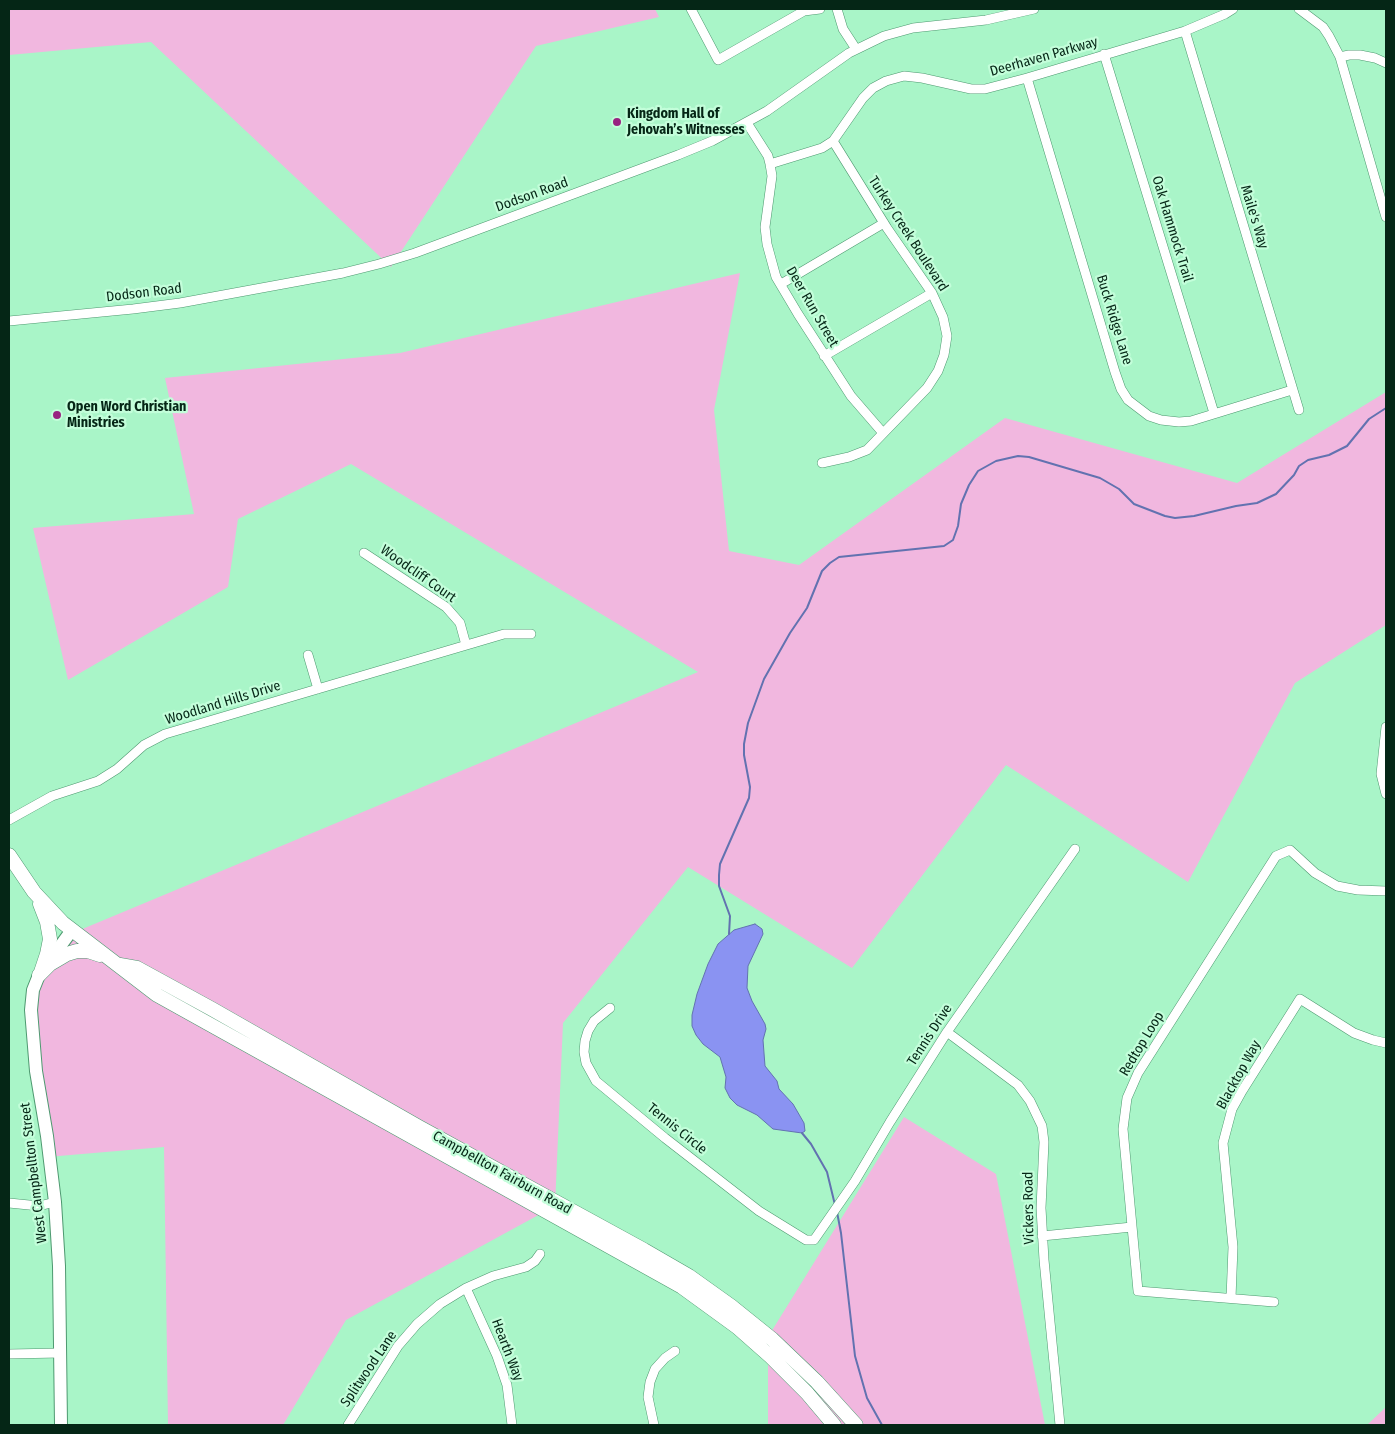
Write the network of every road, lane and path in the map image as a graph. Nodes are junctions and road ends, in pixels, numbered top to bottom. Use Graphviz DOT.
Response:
graph roads {
  1 [pos="692,9"];
  2 [pos="820,9"];
  3 [pos="837,9"];
  4 [pos="1034,9"];
  5 [pos="1233,9"];
  6 [pos="1298,9"];
  7 [pos="1185,31"];
  8 [pos="856,49"];
  9 [pos="1104,54"];
  10 [pos="1340,57"];
  11 [pos="1386,63"];
  12 [pos="1027,78"];
  13 [pos="747,123"];
  14 [pos="833,142"];
  15 [pos="770,164"];
  16 [pos="1386,217"];
  17 [pos="884,223"];
  18 [pos="781,284"];
  19 [pos="932,293"];
  20 [pos="9,321"];
  21 [pos="824,356"];
  22 [pos="1292,390"];
  23 [pos="1299,410"];
  24 [pos="1214,413"];
  25 [pos="884,433"];
  26 [pos="822,463"];
  27 [pos="364,553"];
  28 [pos="531,634"];
  29 [pos="466,645"];
  30 [pos="308,655"];
  31 [pos="318,689"];
  32 [pos="1386,727"];
  33 [pos="1386,794"];
  34 [pos="9,820"];
  35 [pos="1075,849"];
  36 [pos="9,856"];
  37 [pos="1386,891"];
  38 [pos="34,892"];
  39 [pos="72,930"];
  40 [pos="118,964"];
  41 [pos="39,975"];
  42 [pos="610,1008"];
  43 [pos="947,1032"];
  44 [pos="1386,1043"];
  45 [pos="55,1202"];
  46 [pos="9,1203"];
  47 [pos="1132,1227"];
  48 [pos="1042,1236"];
  49 [pos="814,1240"];
  50 [pos="540,1254"];
  51 [pos="466,1288"];
  52 [pos="1231,1298"];
  53 [pos="1274,1302"];
  54 [pos="676,1351"];
  55 [pos="60,1353"];
  56 [pos="9,1354"];
  57 [pos="61,1425"];
  58 [pos="348,1425"];
  59 [pos="512,1425"];
  60 [pos="654,1425"];
  61 [pos="834,1425"];
  62 [pos="856,1425"];
  63 [pos="1060,1425"];
  1 -- 2 [label="street"];
  3 -- 8 [label="street"];
  4 -- 8 [label="street, Dodson Road"];
  5 -- 7 [label="street, Deerhaven Parkway"];
  6 -- 10 [label="street"];
  7 -- 9 [label="street, Deerhaven Parkway"];
  7 -- 22 [label="street, Maile's Way"];
  8 -- 13 [label="street, Dodson Road"];
  9 -- 12 [label="street, Deerhaven Parkway"];
  9 -- 24 [label="street, Oak Hammock Trail"];
  10 -- 11 [label="street"];
  10 -- 16 [label="street"];
  12 -- 14 [label="street, Deerhaven Parkway"];
  12 -- 24 [label="street, Buck Ridge Lane"];
  13 -- 15 [label="street, Deer Run Street"];
  13 -- 20 [label="street, Dodson Road"];
  14 -- 15 [label="street"];
  14 -- 17 [label="street, Turkey Creek Boulevard"];
  15 -- 18 [label="street, Deer Run Street"];
  17 -- 18 [label="street"];
  17 -- 19 [label="street, Turkey Creek Boulevard"];
  18 -- 21 [label="street, Deer Run Street"];
  19 -- 21 [label="street"];
  19 -- 25 [label="street, Turkey Creek Boulevard"];
  21 -- 25 [label="street, Deer Run Street"];
  22 -- 23 [label="street, Maile's Way"];
  22 -- 24 [label="street, Buck Ridge Lane"];
  25 -- 26 [label="street, Turkey Creek Boulevard"];
  27 -- 29 [label="street, Woodcliff Court"];
  28 -- 29 [label="street, Woodland Hills Drive"];
  29 -- 31 [label="street, Woodland Hills Drive"];
  30 -- 31 [label="street"];
  31 -- 34 [label="street, Woodland Hills Drive"];
  32 -- 33 [label="street"];
  35 -- 43 [label="street, Tennis Drive"];
  36 -- 38 [label="main road, Campbellton Fairburn Road"];
  37 -- 47 [label="street, Redtop Loop"];
  38 -- 39 [label="main road, Campbellton Fairburn Road"];
  38 -- 41 [label="main road"];
  39 -- 40 [label="main road, Campbellton Fairburn Road"];
  39 -- 41 [label="main road, West Campbellton Street"];
  40 -- 41 [label="main road"];
  40 -- 61 [label="main road, Campbellton Fairburn Road"];
  40 -- 62 [label="main road, Campbellton Fairburn Road"];
  41 -- 45 [label="main road, West Campbellton Street"];
  42 -- 49 [label="street, Tennis Circle"];
  43 -- 48 [label="street, Vickers Road"];
  43 -- 49 [label="street, Tennis Drive"];
  44 -- 52 [label="street, Blacktop Way"];
  45 -- 46 [label="street"];
  45 -- 55 [label="main road, West Campbellton Street"];
  47 -- 48 [label="street"];
  47 -- 52 [label="street, Redtop Loop"];
  48 -- 63 [label="street, Vickers Road"];
  50 -- 51 [label="street, Splitwood Lane"];
  51 -- 58 [label="street, Splitwood Lane"];
  51 -- 59 [label="street, Hearth Way"];
  52 -- 53 [label="street, Redtop Loop"];
  54 -- 60 [label="street"];
  55 -- 56 [label="street"];
  55 -- 57 [label="main road, West Campbellton Street"];
}
